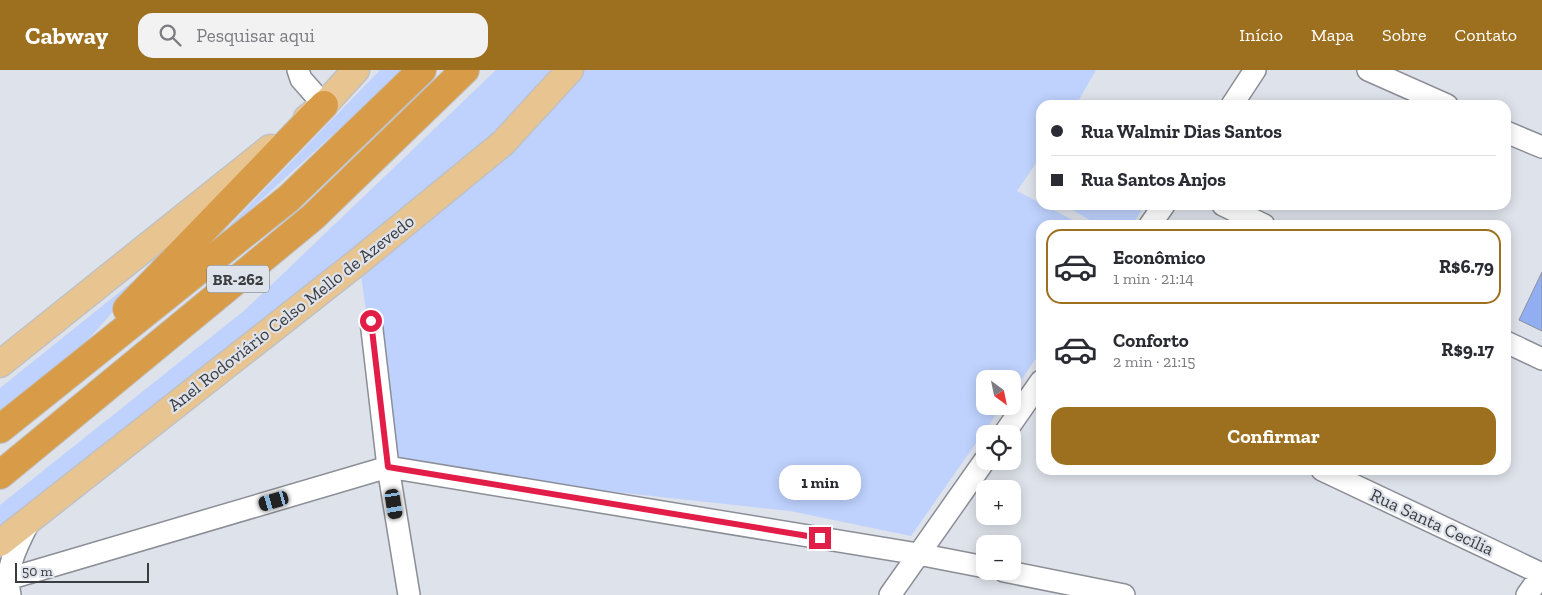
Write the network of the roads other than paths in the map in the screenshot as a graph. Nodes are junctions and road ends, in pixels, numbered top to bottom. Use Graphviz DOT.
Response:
graph roads {
  1 [pos="298,70"];
  2 [pos="356,70"];
  3 [pos="422,70"];
  4 [pos="465,70"];
  5 [pos="570,70"];
  6 [pos="1255,70"];
  7 [pos="1368,70"];
  8 [pos="1235,100"];
  9 [pos="1436,100"];
  10 [pos="324,105"];
  11 [pos="1511,134"];
  12 [pos="1542,148"];
  13 [pos="1232,210"];
  14 [pos="1254,220"];
  15 [pos="371,321"];
  16 [pos="1511,344"];
  17 [pos="1542,359"];
  18 [pos="0,364"];
  19 [pos="1036,387"];
  20 [pos="52,388"];
  21 [pos="1010,425"];
  22 [pos="0,429"];
  23 [pos="388,467"];
  24 [pos="978,470"];
  25 [pos="1333,475"];
  26 [pos="0,476"];
  27 [pos="32,518"];
  28 [pos="0,543"];
  29 [pos="918,554"];
  30 [pos="976,565"];
  31 [pos="1021,574"];
  32 [pos="1542,574"];
  33 [pos="5,591"];
  34 [pos="409,595"];
  35 [pos="890,595"];
  36 [pos="1124,595"];
  37 [pos="1527,595"];
  1 -- 10 [label="street"];
  2 -- 10 [label="main road"];
  3 -- 20 [label="highway, BR-262"];
  4 -- 26 [label="highway, BR-262"];
  5 -- 27 [label="main road, Anel Rodoviário Celso Mello de Azevedo"];
  6 -- 8 [label="street"];
  7 -- 9 [label="street"];
  10 -- 18 [label="main road"];
  10 -- 20 [label="highway"];
  11 -- 12 [label="street"];
  13 -- 14 [label="street"];
  15 -- 23 [label="street"];
  16 -- 17 [label="street"];
  19 -- 21 [label="street"];
  20 -- 22 [label="highway, BR-262"];
  23 -- 29 [label="street"];
  23 -- 33 [label="street"];
  23 -- 34 [label="street"];
  24 -- 29 [label="street"];
  25 -- 32 [label="street, Rua Santa Cecília"];
  27 -- 28 [label="main road, Anel Rodoviário Celso Mello de Azevedo"];
  27 -- 33 [label="street"];
  29 -- 30 [label="street"];
  29 -- 35 [label="street"];
  31 -- 36 [label="street"];
  32 -- 37 [label="street"];
}
